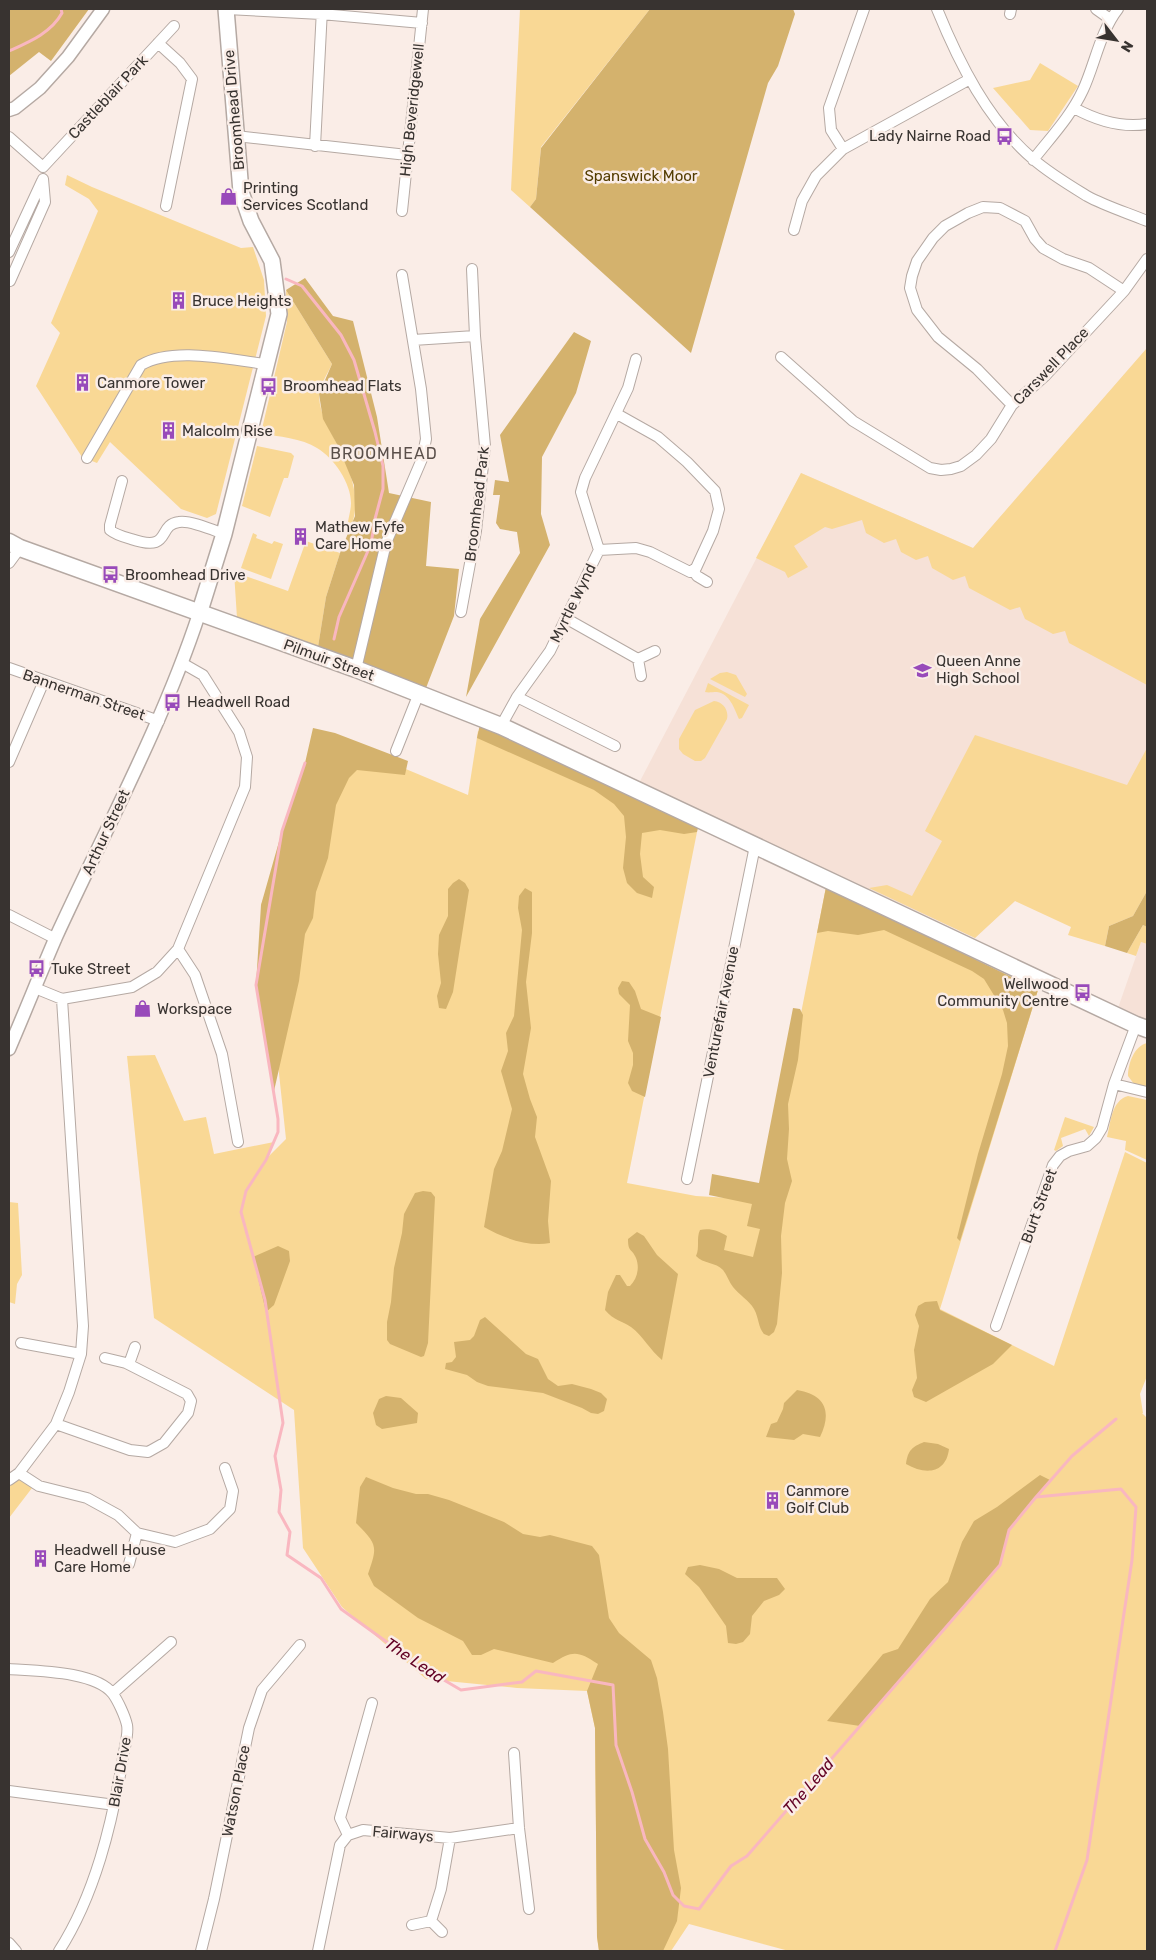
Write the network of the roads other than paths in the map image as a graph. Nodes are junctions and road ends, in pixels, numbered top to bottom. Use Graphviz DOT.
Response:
graph roads {
  1 [pos="103,9"];
  2 [pos="227,9"];
  3 [pos="423,9"];
  4 [pos="864,9"];
  5 [pos="937,9"];
  6 [pos="1096,9"];
  7 [pos="1118,9"];
  8 [pos="321,11"];
  9 [pos="1110,19"];
  10 [pos="422,23"];
  11 [pos="174,26"];
  12 [pos="158,43"];
  13 [pos="970,78"];
  14 [pos="1074,108"];
  15 [pos="9,110"];
  16 [pos="1147,124"];
  17 [pos="236,136"];
  18 [pos="9,137"];
  19 [pos="315,146"];
  20 [pos="843,149"];
  21 [pos="407,155"];
  22 [pos="1033,160"];
  23 [pos="43,167"];
  24 [pos="43,179"];
  25 [pos="166,206"];
  26 [pos="402,211"];
  27 [pos="1147,221"];
  28 [pos="794,230"];
  29 [pos="9,252"];
  30 [pos="1147,259"];
  31 [pos="472,269"];
  32 [pos="402,275"];
  33 [pos="10,281"];
  34 [pos="1124,291"];
  35 [pos="475,336"];
  36 [pos="413,340"];
  37 [pos="781,357"];
  38 [pos="636,360"];
  39 [pos="266,364"];
  40 [pos="1012,405"];
  41 [pos="617,414"];
  42 [pos="87,458"];
  43 [pos="122,481"];
  44 [pos="224,534"];
  45 [pos="14,545"];
  46 [pos="598,550"];
  47 [pos="9,563"];
  48 [pos="693,570"];
  49 [pos="706,582"];
  50 [pos="461,612"];
  51 [pos="198,614"];
  52 [pos="567,619"];
  53 [pos="654,651"];
  54 [pos="638,659"];
  55 [pos="182,663"];
  56 [pos="9,668"];
  57 [pos="356,669"];
  58 [pos="641,676"];
  59 [pos="44,681"];
  60 [pos="419,693"];
  61 [pos="517,697"];
  62 [pos="159,721"];
  63 [pos="501,726"];
  64 [pos="615,746"];
  65 [pos="396,751"];
  66 [pos="9,762"];
  67 [pos="755,846"];
  68 [pos="9,915"];
  69 [pos="56,939"];
  70 [pos="178,949"];
  71 [pos="35,988"];
  72 [pos="62,999"];
  73 [pos="1141,1027"];
  74 [pos="9,1049"];
  75 [pos="1114,1084"];
  76 [pos="1147,1092"];
  77 [pos="238,1142"];
  78 [pos="688,1179"];
  79 [pos="996,1326"];
  80 [pos="21,1342"];
  81 [pos="135,1347"];
  82 [pos="80,1354"];
  83 [pos="105,1358"];
  84 [pos="129,1364"];
  85 [pos="56,1424"];
  86 [pos="225,1468"];
  87 [pos="19,1472"];
  88 [pos="9,1480"];
  89 [pos="137,1533"];
  90 [pos="129,1564"];
  91 [pos="171,1642"];
  92 [pos="300,1645"];
  93 [pos="9,1669"];
  94 [pos="113,1693"];
  95 [pos="372,1703"];
  96 [pos="514,1753"];
  97 [pos="9,1791"];
  98 [pos="115,1805"];
  99 [pos="519,1828"];
  100 [pos="348,1835"];
  101 [pos="450,1838"];
  102 [pos="529,1909"];
  103 [pos="430,1921"];
  104 [pos="412,1925"];
  105 [pos="442,1932"];
  106 [pos="9,1943"];
  107 [pos="16,1951"];
  108 [pos="58,1951"];
  109 [pos="201,1951"];
  110 [pos="318,1951"];
  1 -- 15 [label="street"];
  2 -- 8 [label="street"];
  2 -- 17 [label="main road, Broomhead Drive"];
  3 -- 10 [label="street, High Beveridgewell"];
  4 -- 20 [label="street"];
  5 -- 13 [label="street"];
  6 -- 9 [label="street"];
  7 -- 9 [label="street"];
  8 -- 10 [label="street"];
  8 -- 19 [label="street"];
  9 -- 14 [label="street"];
  10 -- 21 [label="street, High Beveridgewell"];
  11 -- 12 [label="street, Castleblair Park"];
  12 -- 23 [label="street, Castleblair Park"];
  12 -- 25 [label="street"];
  13 -- 20 [label="street"];
  13 -- 22 [label="street"];
  14 -- 16 [label="street"];
  14 -- 22 [label="street"];
  17 -- 19 [label="street"];
  17 -- 39 [label="main road, Broomhead Drive"];
  18 -- 23 [label="street"];
  19 -- 21 [label="street"];
  20 -- 28 [label="street"];
  21 -- 26 [label="street, High Beveridgewell"];
  22 -- 27 [label="street"];
  23 -- 24 [label="street"];
  24 -- 29 [label="street"];
  24 -- 33 [label="street"];
  30 -- 34 [label="street, Carswell Place"];
  31 -- 35 [label="street, Broomhead Park"];
  32 -- 36 [label="street"];
  34 -- 40 [label="street, Carswell Place"];
  34 -- 40 [label="street"];
  35 -- 36 [label="street"];
  35 -- 50 [label="street, Broomhead Park"];
  36 -- 57 [label="street"];
  37 -- 40 [label="street, Carswell Place"];
  38 -- 41 [label="street, Myrtle Wynd"];
  39 -- 42 [label="street"];
  39 -- 44 [label="main road, Broomhead Drive"];
  41 -- 46 [label="street, Myrtle Wynd"];
  41 -- 48 [label="street"];
  43 -- 44 [label="street"];
  44 -- 51 [label="main road, Broomhead Drive"];
  45 -- 47 [label="street"];
  45 -- 51 [label="main road, Pilmuir Street"];
  46 -- 48 [label="street"];
  46 -- 52 [label="street, Myrtle Wynd"];
  48 -- 49 [label="street"];
  51 -- 55 [label="street, Arthur Street"];
  51 -- 57 [label="main road, Pilmuir Street"];
  52 -- 54 [label="street"];
  52 -- 61 [label="street, Myrtle Wynd"];
  53 -- 54 [label="street"];
  54 -- 58 [label="street"];
  55 -- 62 [label="street, Arthur Street"];
  55 -- 70 [label="street"];
  56 -- 59 [label="street, Bannerman Street"];
  57 -- 60 [label="main road, Pilmuir Street"];
  59 -- 62 [label="street, Bannerman Street"];
  59 -- 66 [label="street"];
  60 -- 63 [label="main road, Pilmuir Street"];
  60 -- 65 [label="street"];
  61 -- 63 [label="street, Myrtle Wynd"];
  61 -- 64 [label="street"];
  62 -- 69 [label="street, Arthur Street"];
  63 -- 67 [label="main road, Pilmuir Street"];
  67 -- 73 [label="main road, Pilmuir Street"];
  67 -- 78 [label="street, Venturefair Avenue"];
  68 -- 69 [label="street"];
  69 -- 71 [label="street, Arthur Street"];
  70 -- 72 [label="street"];
  70 -- 77 [label="street"];
  71 -- 72 [label="street"];
  71 -- 74 [label="street, Arthur Street"];
  72 -- 82 [label="street"];
  73 -- 75 [label="street, Burt Street"];
  75 -- 76 [label="street"];
  75 -- 79 [label="street, Burt Street"];
  80 -- 82 [label="street"];
  81 -- 84 [label="street"];
  82 -- 85 [label="street"];
  83 -- 84 [label="street"];
  84 -- 85 [label="street"];
  85 -- 87 [label="street"];
  86 -- 89 [label="street"];
  87 -- 88 [label="street"];
  87 -- 89 [label="street"];
  89 -- 90 [label="street"];
  91 -- 94 [label="street"];
  92 -- 109 [label="street, Watson Place"];
  93 -- 94 [label="street"];
  94 -- 98 [label="street, Blair Drive"];
  95 -- 100 [label="street"];
  96 -- 99 [label="street"];
  97 -- 98 [label="street"];
  98 -- 108 [label="street, Blair Drive"];
  99 -- 101 [label="street, Fairways"];
  99 -- 102 [label="street"];
  100 -- 101 [label="street, Fairways"];
  100 -- 110 [label="street"];
  101 -- 103 [label="street"];
  103 -- 104 [label="street"];
  103 -- 105 [label="street"];
  106 -- 107 [label="street"];
}
